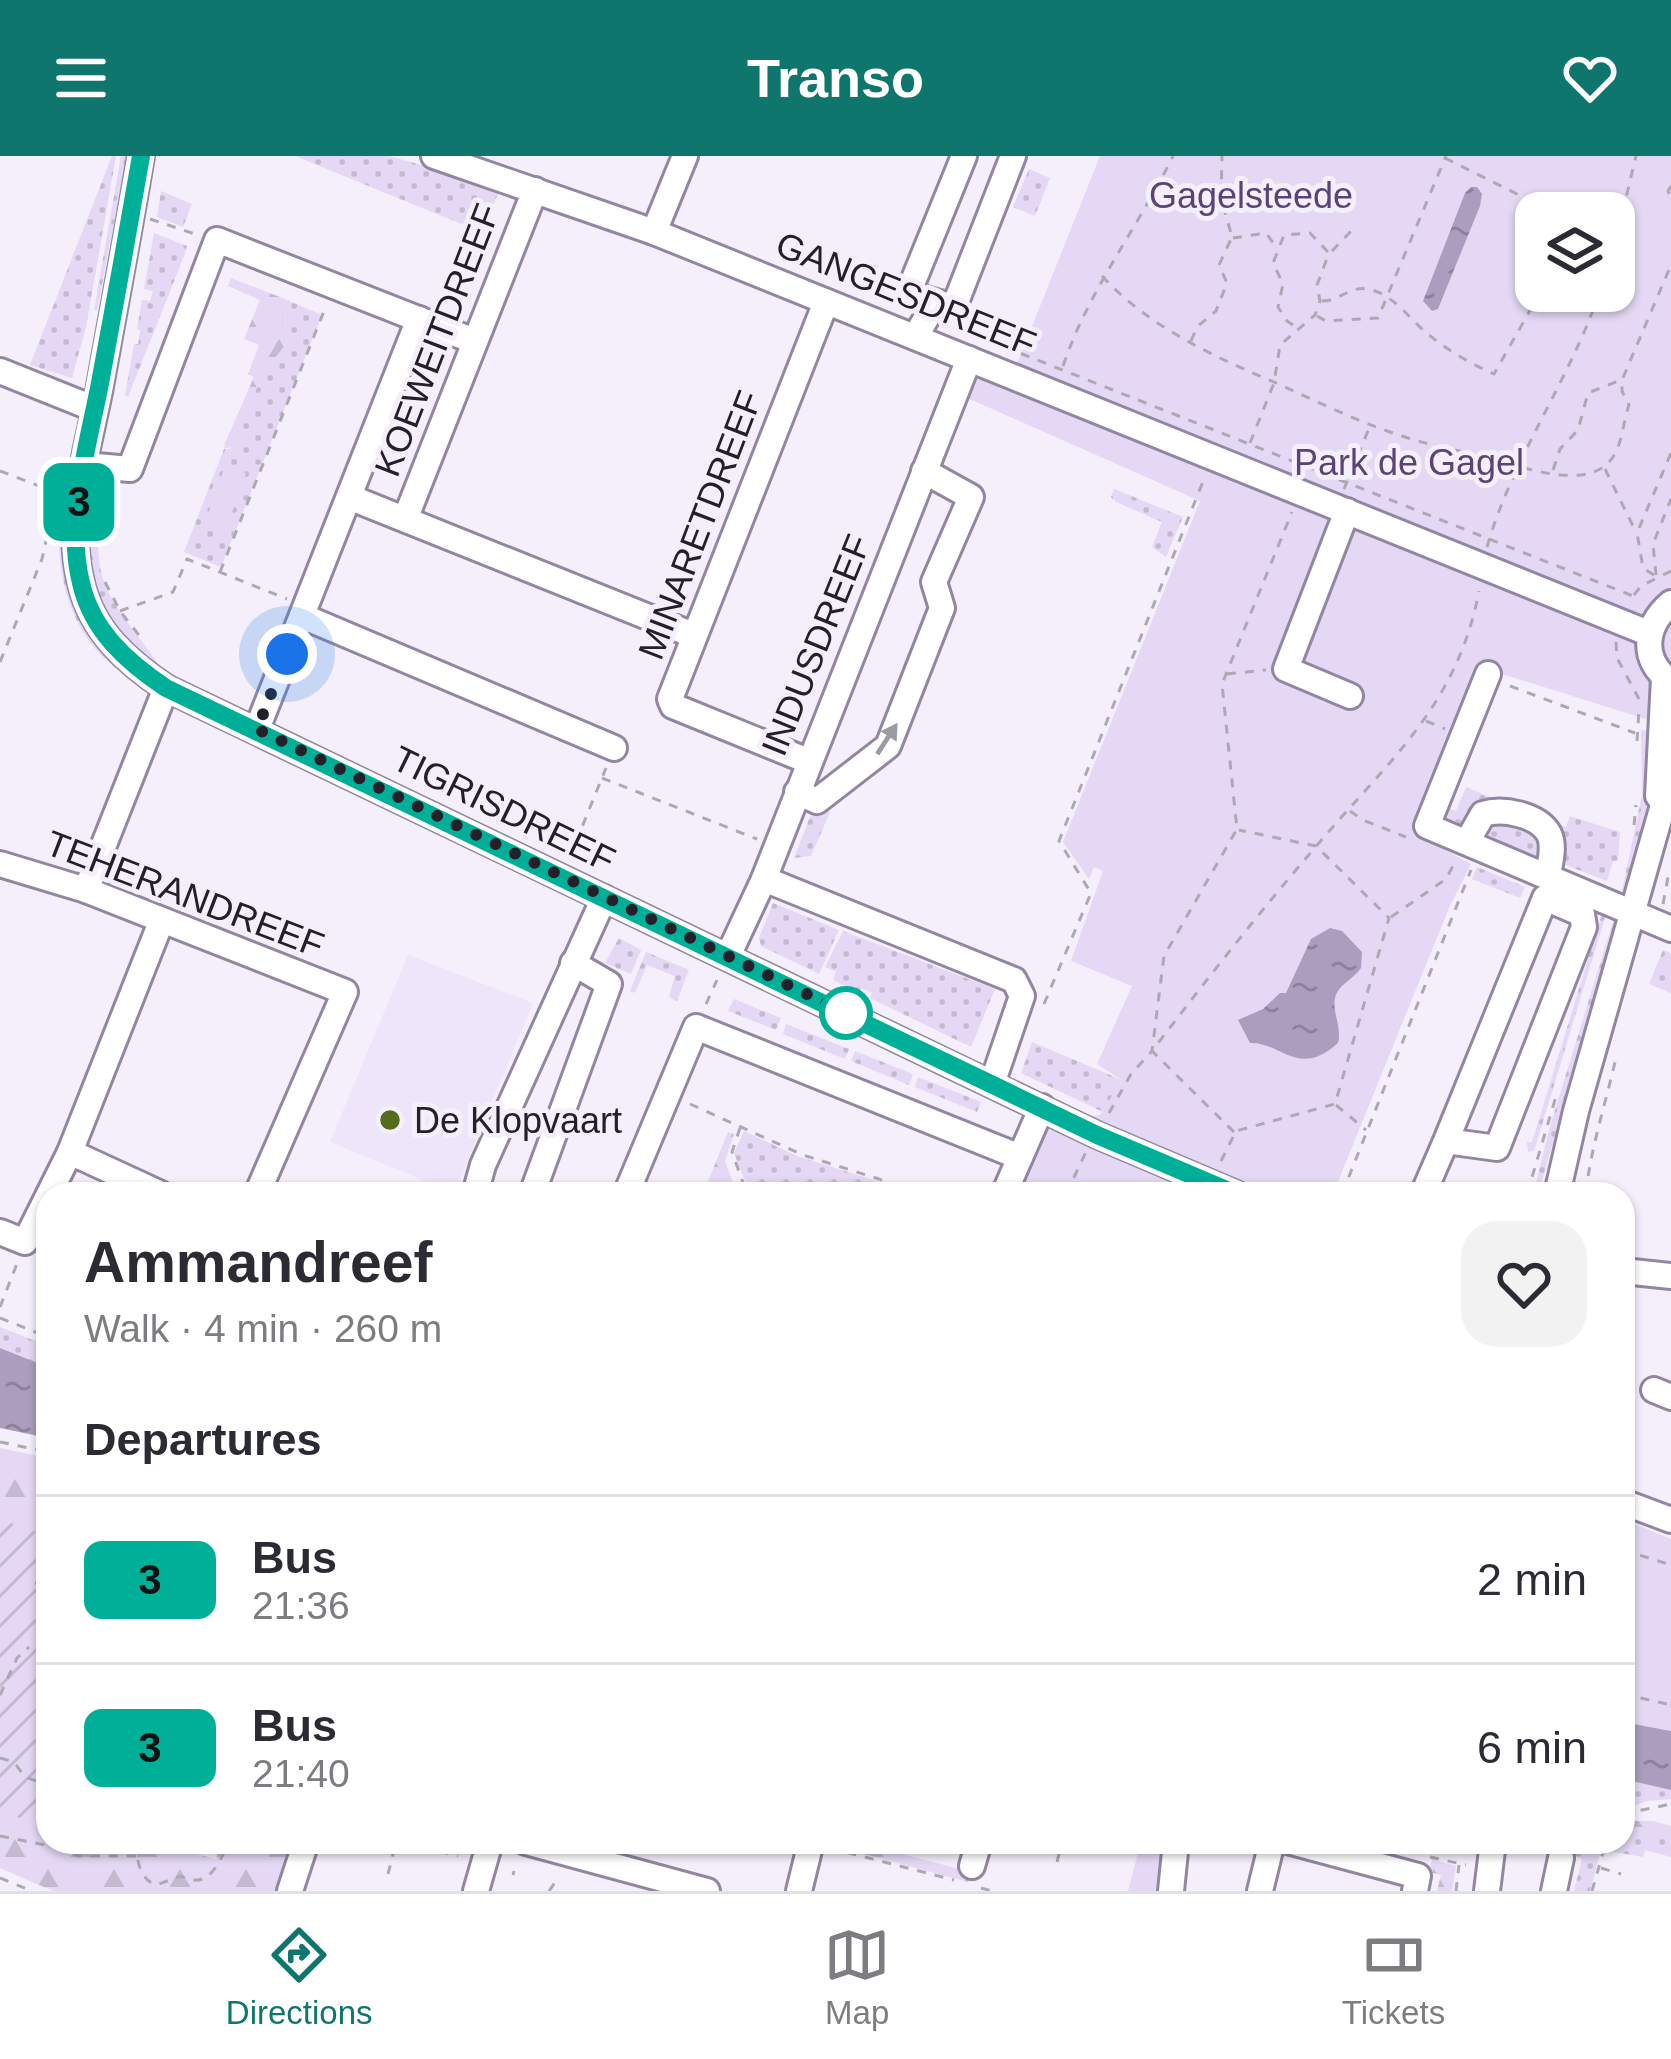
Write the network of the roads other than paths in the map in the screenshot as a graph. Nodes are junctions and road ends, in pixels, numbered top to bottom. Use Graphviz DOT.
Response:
graph roads {
  1 [pos="141,156"];
  2 [pos="434,156"];
  3 [pos="685,156"];
  4 [pos="964,156"];
  5 [pos="1013,156"];
  6 [pos="536,190"];
  7 [pos="655,232"];
  8 [pos="826,302"];
  9 [pos="922,318"];
  10 [pos="419,319"];
  11 [pos="474,341"];
  12 [pos="969,359"];
  13 [pos="0,371"];
  14 [pos="95,409"];
  15 [pos="85,465"];
  16 [pos="924,470"];
  17 [pos="349,497"];
  18 [pos="1342,509"];
  19 [pos="406,517"];
  20 [pos="1671,603"];
  21 [pos="304,611"];
  22 [pos="1648,633"];
  23 [pos="693,634"];
  24 [pos="1488,674"];
  25 [pos="1668,680"];
  26 [pos="166,688"];
  27 [pos="1350,696"];
  28 [pos="257,729"];
  29 [pos="614,748"];
  30 [pos="808,760"];
  31 [pos="1671,777"];
  32 [pos="797,792"];
  33 [pos="1658,813"];
  34 [pos="1466,854"];
  35 [pos="0,864"];
  36 [pos="1548,875"];
  37 [pos="764,879"];
  38 [pos="86,890"];
  39 [pos="604,898"];
  40 [pos="1633,911"];
  41 [pos="161,922"];
  42 [pos="1664,925"];
  43 [pos="728,956"];
  44 [pos="573,963"];
  45 [pos="992,1084"];
  46 [pos="1042,1107"];
  47 [pos="1446,1141"];
  48 [pos="70,1152"];
  49 [pos="1020,1157"];
  50 [pos="55,1182"];
  51 [pos="135,1182"];
  52 [pos="262,1182"];
  53 [pos="478,1182"];
  54 [pos="536,1182"];
  55 [pos="631,1182"];
  56 [pos="1009,1182"];
  57 [pos="1204,1182"];
  58 [pos="1428,1182"];
  59 [pos="1560,1182"];
  60 [pos="36,1220"];
  61 [pos="0,1232"];
  62 [pos="1635,1272"];
  63 [pos="1671,1276"];
  64 [pos="1635,1506"];
  65 [pos="1671,1520"];
  66 [pos="302,1854"];
  67 [pos="487,1854"];
  68 [pos="558,1854"];
  69 [pos="808,1854"];
  70 [pos="1175,1854"];
  71 [pos="1269,1854"];
  72 [pos="1327,1854"];
  73 [pos="1492,1854"];
  74 [pos="1561,1858"];
  75 [pos="631,1881"];
  76 [pos="1416,1884"];
  77 [pos="290,1891"];
  78 [pos="476,1891"];
  79 [pos="707,1891"];
  80 [pos="799,1891"];
  81 [pos="1171,1891"];
  82 [pos="1260,1891"];
  83 [pos="1487,1891"];
  84 [pos="1554,1891"];
  1 -- 14 [label="street, TIGRISDREEF"];
  2 -- 6 [label="street, GANGESDREEF"];
  3 -- 7 [label="street"];
  4 -- 9 [label="street"];
  5 -- 9 [label="street"];
  6 -- 7 [label="street, GANGESDREEF"];
  6 -- 11 [label="street, KOEWEITDREEF"];
  7 -- 8 [label="street, GANGESDREEF"];
  8 -- 9 [label="street, GANGESDREEF"];
  8 -- 23 [label="street, MINARETDREEF"];
  9 -- 12 [label="street, GANGESDREEF"];
  10 -- 11 [label="street"];
  10 -- 15 [label="street"];
  10 -- 17 [label="street, KOEWEITDREEF"];
  11 -- 19 [label="street, KOEWEITDREEF"];
  12 -- 16 [label="street, INDUSDREEF"];
  12 -- 18 [label="street, GANGESDREEF"];
  13 -- 14 [label="street"];
  14 -- 15 [label="street, TIGRISDREEF"];
  15 -- 26 [label="street, TIGRISDREEF"];
  16 -- 30 [label="street, INDUSDREEF"];
  32 -- 16 [label="street, one-way"];
  17 -- 19 [label="street"];
  17 -- 21 [label="street, KOEWEITDREEF"];
  18 -- 22 [label="street, GANGESDREEF"];
  18 -- 27 [label="street"];
  19 -- 23 [label="street"];
  20 -- 22 [label="street"];
  21 -- 28 [label="street, KOEWEITDREEF"];
  21 -- 29 [label="street"];
  22 -- 25 [label="street"];
  23 -- 30 [label="street, MINARETDREEF"];
  24 -- 34 [label="street"];
  25 -- 33 [label="street"];
  26 -- 28 [label="street, TIGRISDREEF"];
  26 -- 38 [label="street"];
  28 -- 39 [label="street, TIGRISDREEF"];
  30 -- 32 [label="street, INDUSDREEF"];
  31 -- 33 [label="street"];
  32 -- 37 [label="street, INDUSDREEF"];
  33 -- 40 [label="street"];
  34 -- 36 [label="street"];
  34 -- 36 [label="street"];
  35 -- 38 [label="street, TEHERANDREEF"];
  36 -- 40 [label="street"];
  37 -- 43 [label="street, INDUSDREEF"];
  37 -- 45 [label="street"];
  38 -- 41 [label="street, TEHERANDREEF"];
  39 -- 43 [label="street, TIGRISDREEF"];
  39 -- 44 [label="street"];
  40 -- 42 [label="street"];
  40 -- 59 [label="street"];
  41 -- 48 [label="street"];
  41 -- 52 [label="street, TEHERANDREEF"];
  43 -- 45 [label="street, TIGRISDREEF"];
  44 -- 53 [label="street"];
  44 -- 54 [label="street"];
  45 -- 46 [label="street, TIGRISDREEF"];
  46 -- 49 [label="street"];
  46 -- 57 [label="street, TIGRISDREEF"];
  47 -- 47 [label="street"];
  47 -- 58 [label="street"];
  48 -- 50 [label="street"];
  48 -- 51 [label="street"];
  49 -- 55 [label="street"];
  49 -- 56 [label="street"];
  60 -- 61 [label="street"];
  62 -- 63 [label="street"];
  64 -- 65 [label="street"];
  66 -- 77 [label="street"];
  67 -- 78 [label="street"];
  68 -- 75 [label="street"];
  69 -- 80 [label="street"];
  70 -- 81 [label="street"];
  71 -- 82 [label="street"];
  72 -- 76 [label="street"];
  73 -- 83 [label="street"];
  74 -- 84 [label="street"];
  75 -- 79 [label="street"];
}
